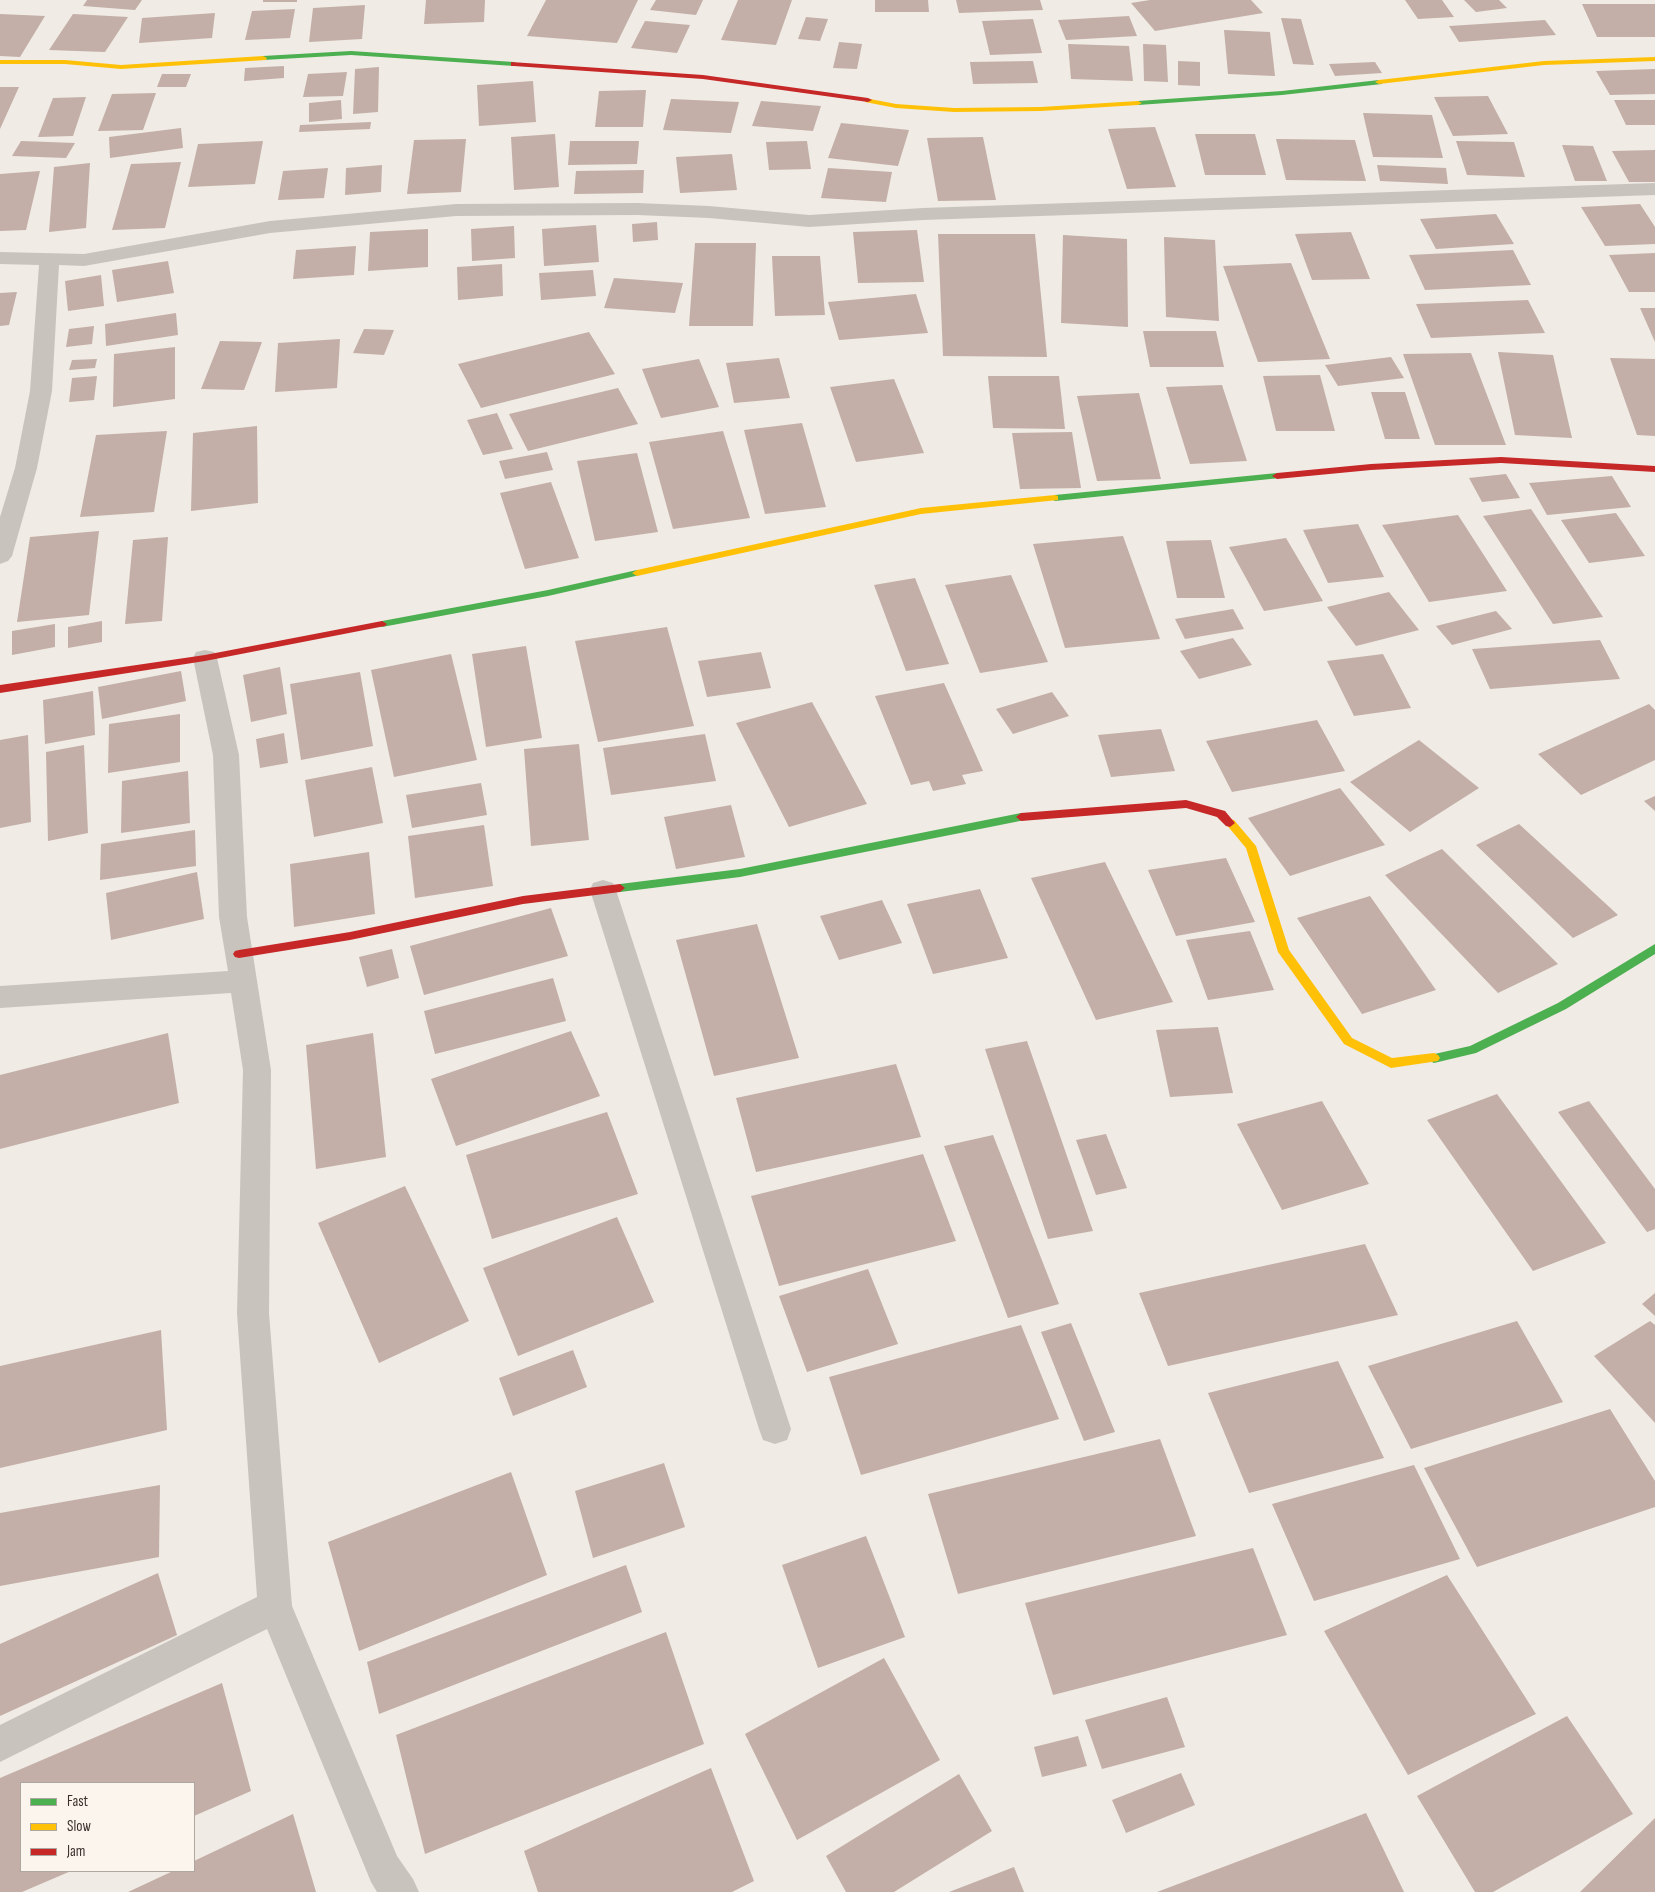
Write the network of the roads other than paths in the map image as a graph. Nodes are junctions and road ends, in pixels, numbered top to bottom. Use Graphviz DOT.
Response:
graph roads {
  1 [pos="1655,59"];
  2 [pos="0,62"];
  3 [pos="1655,188"];
  4 [pos="0,258"];
  5 [pos="49,259"];
  6 [pos="1655,469"];
  7 [pos="0,556"];
  8 [pos="205,658"];
  9 [pos="0,689"];
  10 [pos="603,890"];
  11 [pos="1655,948"];
  12 [pos="241,968"];
  13 [pos="0,997"];
  14 [pos="775,1429"];
  15 [pos="275,1606"];
  16 [pos="0,1744"];
  17 [pos="400,1892"];
  1 -- 2 [label="street"];
  3 -- 5 [label="street"];
  4 -- 5 [label="street"];
  5 -- 7 [label="street"];
  6 -- 8 [label="street"];
  8 -- 9 [label="street"];
  8 -- 12 [label="street"];
  10 -- 11 [label="street"];
  10 -- 12 [label="street"];
  10 -- 14 [label="street"];
  12 -- 13 [label="street"];
  12 -- 15 [label="street"];
  15 -- 16 [label="street"];
  15 -- 17 [label="street"];
}
